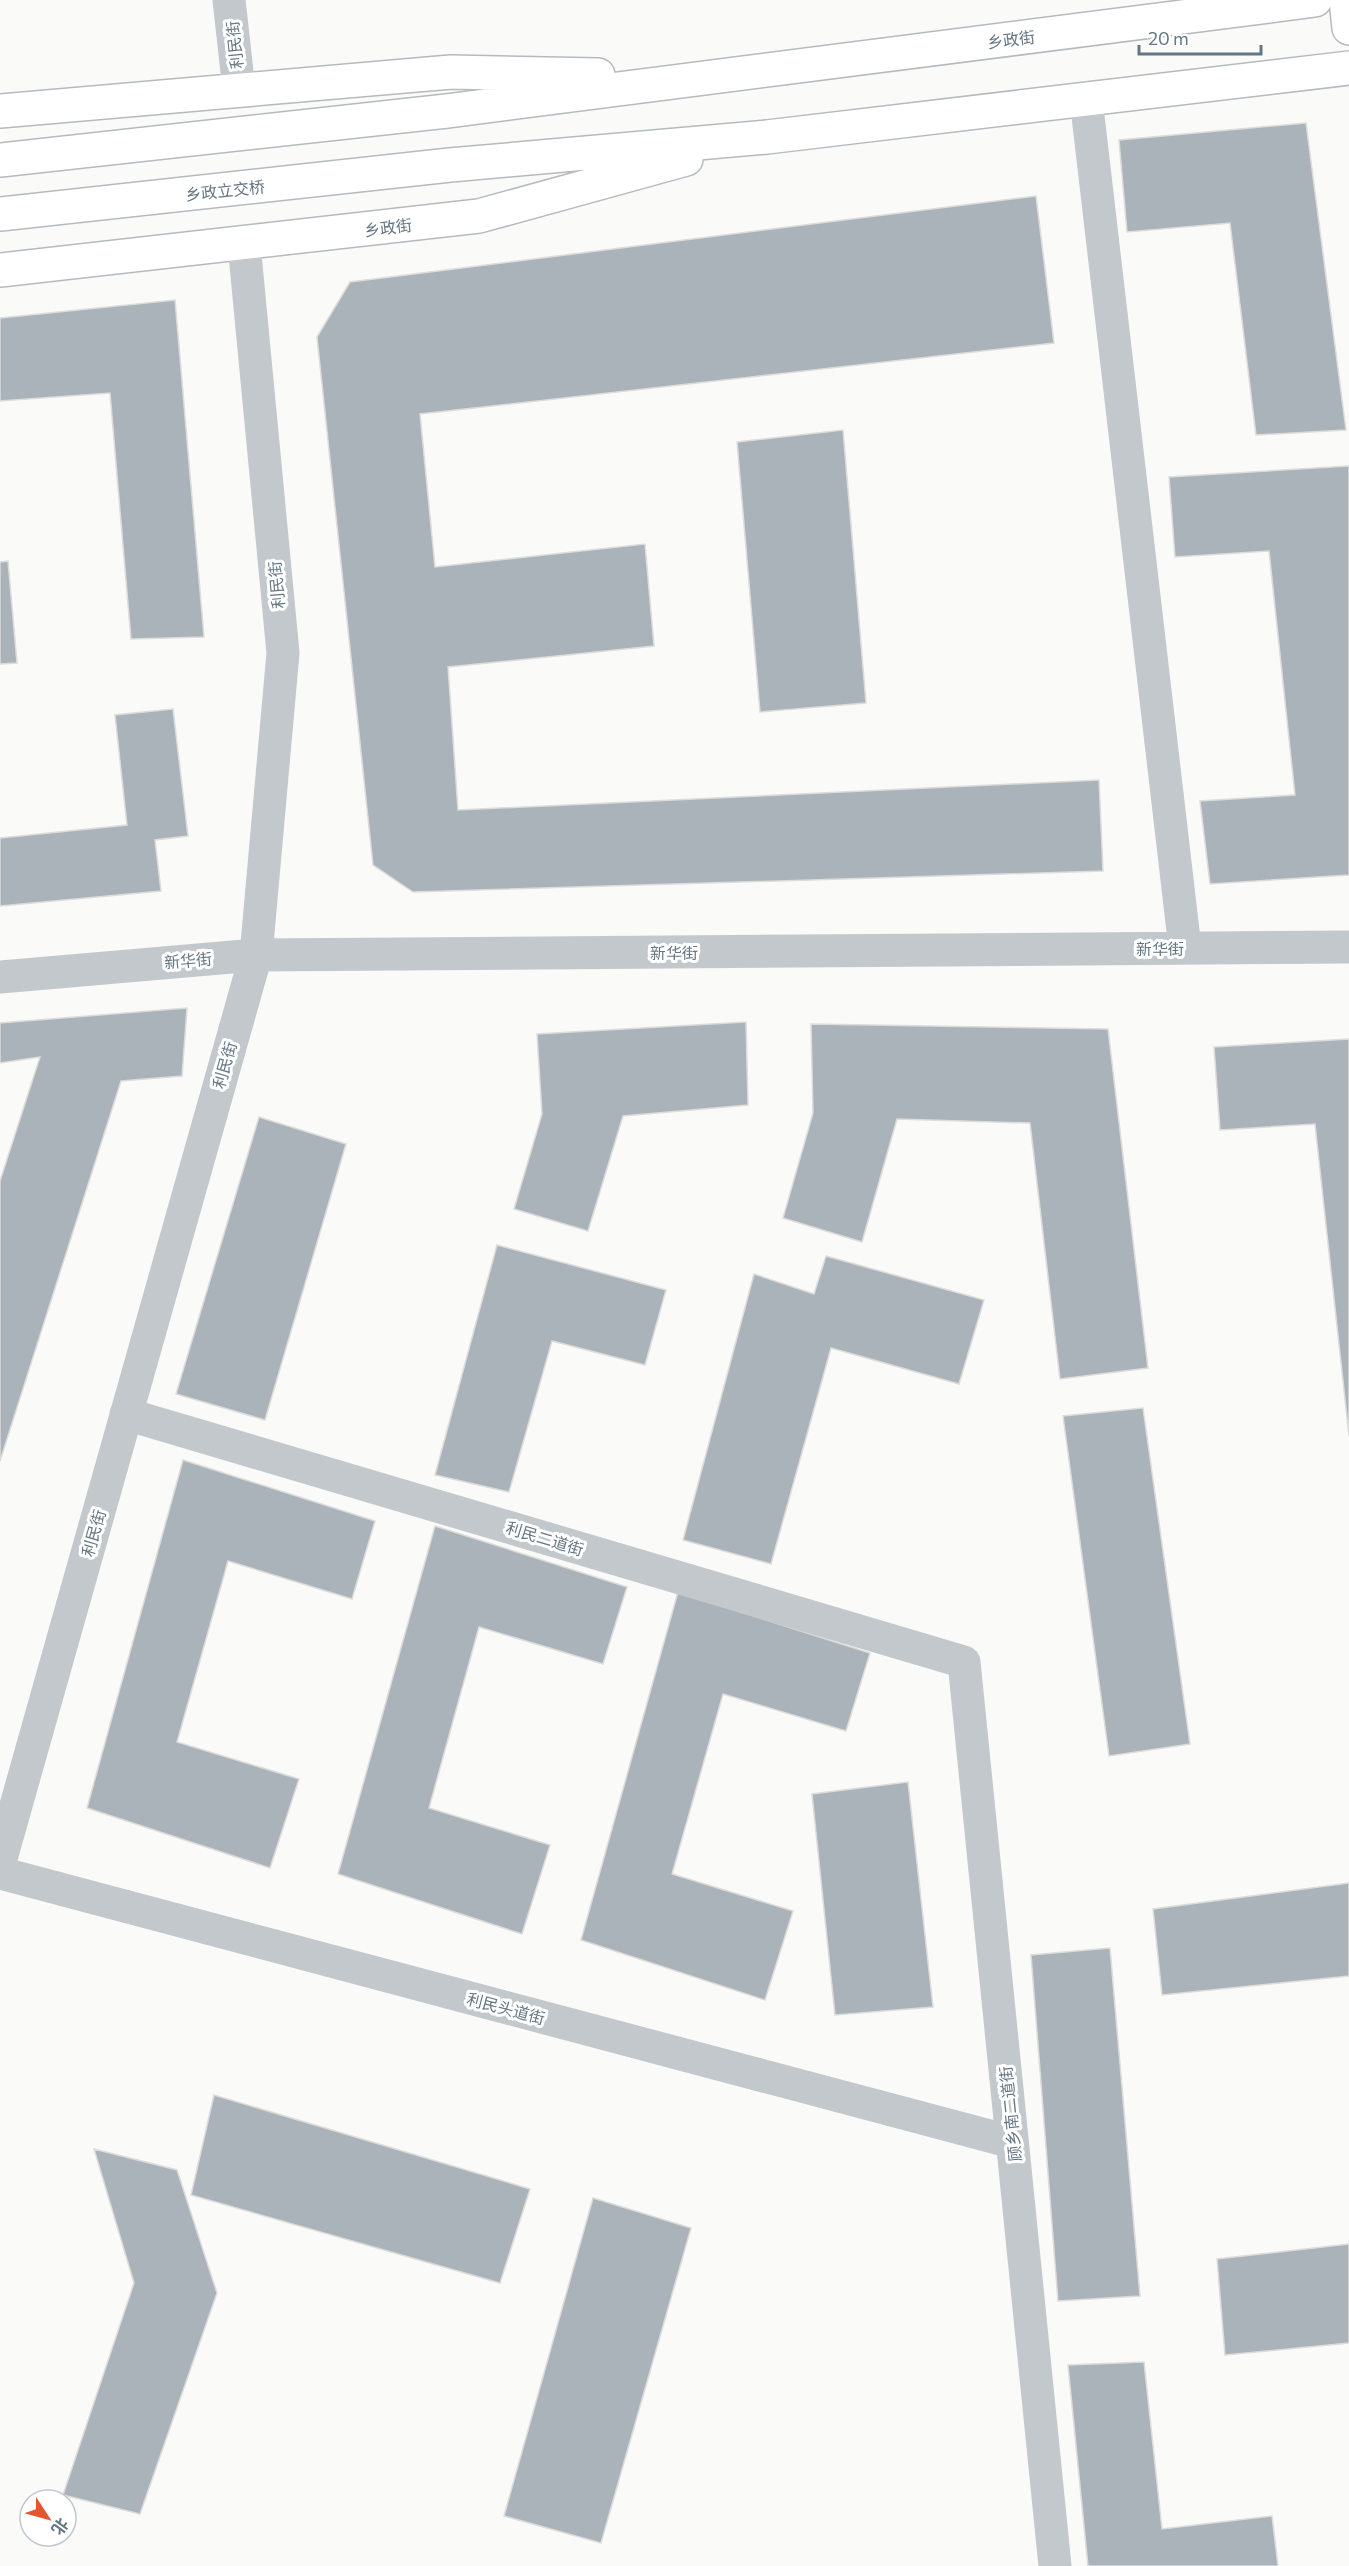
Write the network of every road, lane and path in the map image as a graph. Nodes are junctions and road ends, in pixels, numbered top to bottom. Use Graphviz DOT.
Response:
graph roads {
  1 [pos="230,0"];
  2 [pos="1315,0"];
  3 [pos="1346,0"];
  4 [pos="1349,28"];
  5 [pos="1349,68"];
  6 [pos="708,78"];
  7 [pos="239,90"];
  8 [pos="1087,100"];
  9 [pos="0,111"];
  10 [pos="767,137"];
  11 [pos="0,160"];
  12 [pos="450,165"];
  13 [pos="0,214"];
  14 [pos="244,244"];
  15 [pos="0,270"];
  16 [pos="1349,947"];
  17 [pos="1185,948"];
  18 [pos="256,955"];
  19 [pos="0,977"];
  20 [pos="126,1414"];
  21 [pos="964,1662"];
  22 [pos="0,1862"];
  23 [pos="0,1873"];
  24 [pos="1012,2142"];
  25 [pos="1054,2566"];
  1 -- 7 [label="street, 利民街"];
  2 -- 6 [label="main road, 乡政街"];
  3 -- 4 [label="main road"];
  5 -- 8 [label="main road, 乡政街"];
  6 -- 7 [label="main road, 乡政街"];
  6 -- 11 [label="main road, 乡政街"];
  7 -- 9 [label="main road, 乡政街"];
  8 -- 10 [label="main road, 乡政街"];
  8 -- 17 [label="street"];
  10 -- 12 [label="main road, 乡政街"];
  10 -- 14 [label="main road, 乡政街"];
  12 -- 13 [label="main road, 乡政立交桥"];
  14 -- 15 [label="main road, 乡政街"];
  14 -- 18 [label="street, 利民街"];
  16 -- 17 [label="street, 新华街"];
  17 -- 18 [label="street, 新华街"];
  18 -- 19 [label="street, 新华街"];
  18 -- 20 [label="street, 利民街"];
  20 -- 21 [label="street, 利民二道街"];
  20 -- 22 [label="street, 利民街"];
  21 -- 24 [label="street, 顾乡南二道街"];
  23 -- 24 [label="street, 利民头道街"];
  24 -- 25 [label="street, 顾乡南二道街"];
}
